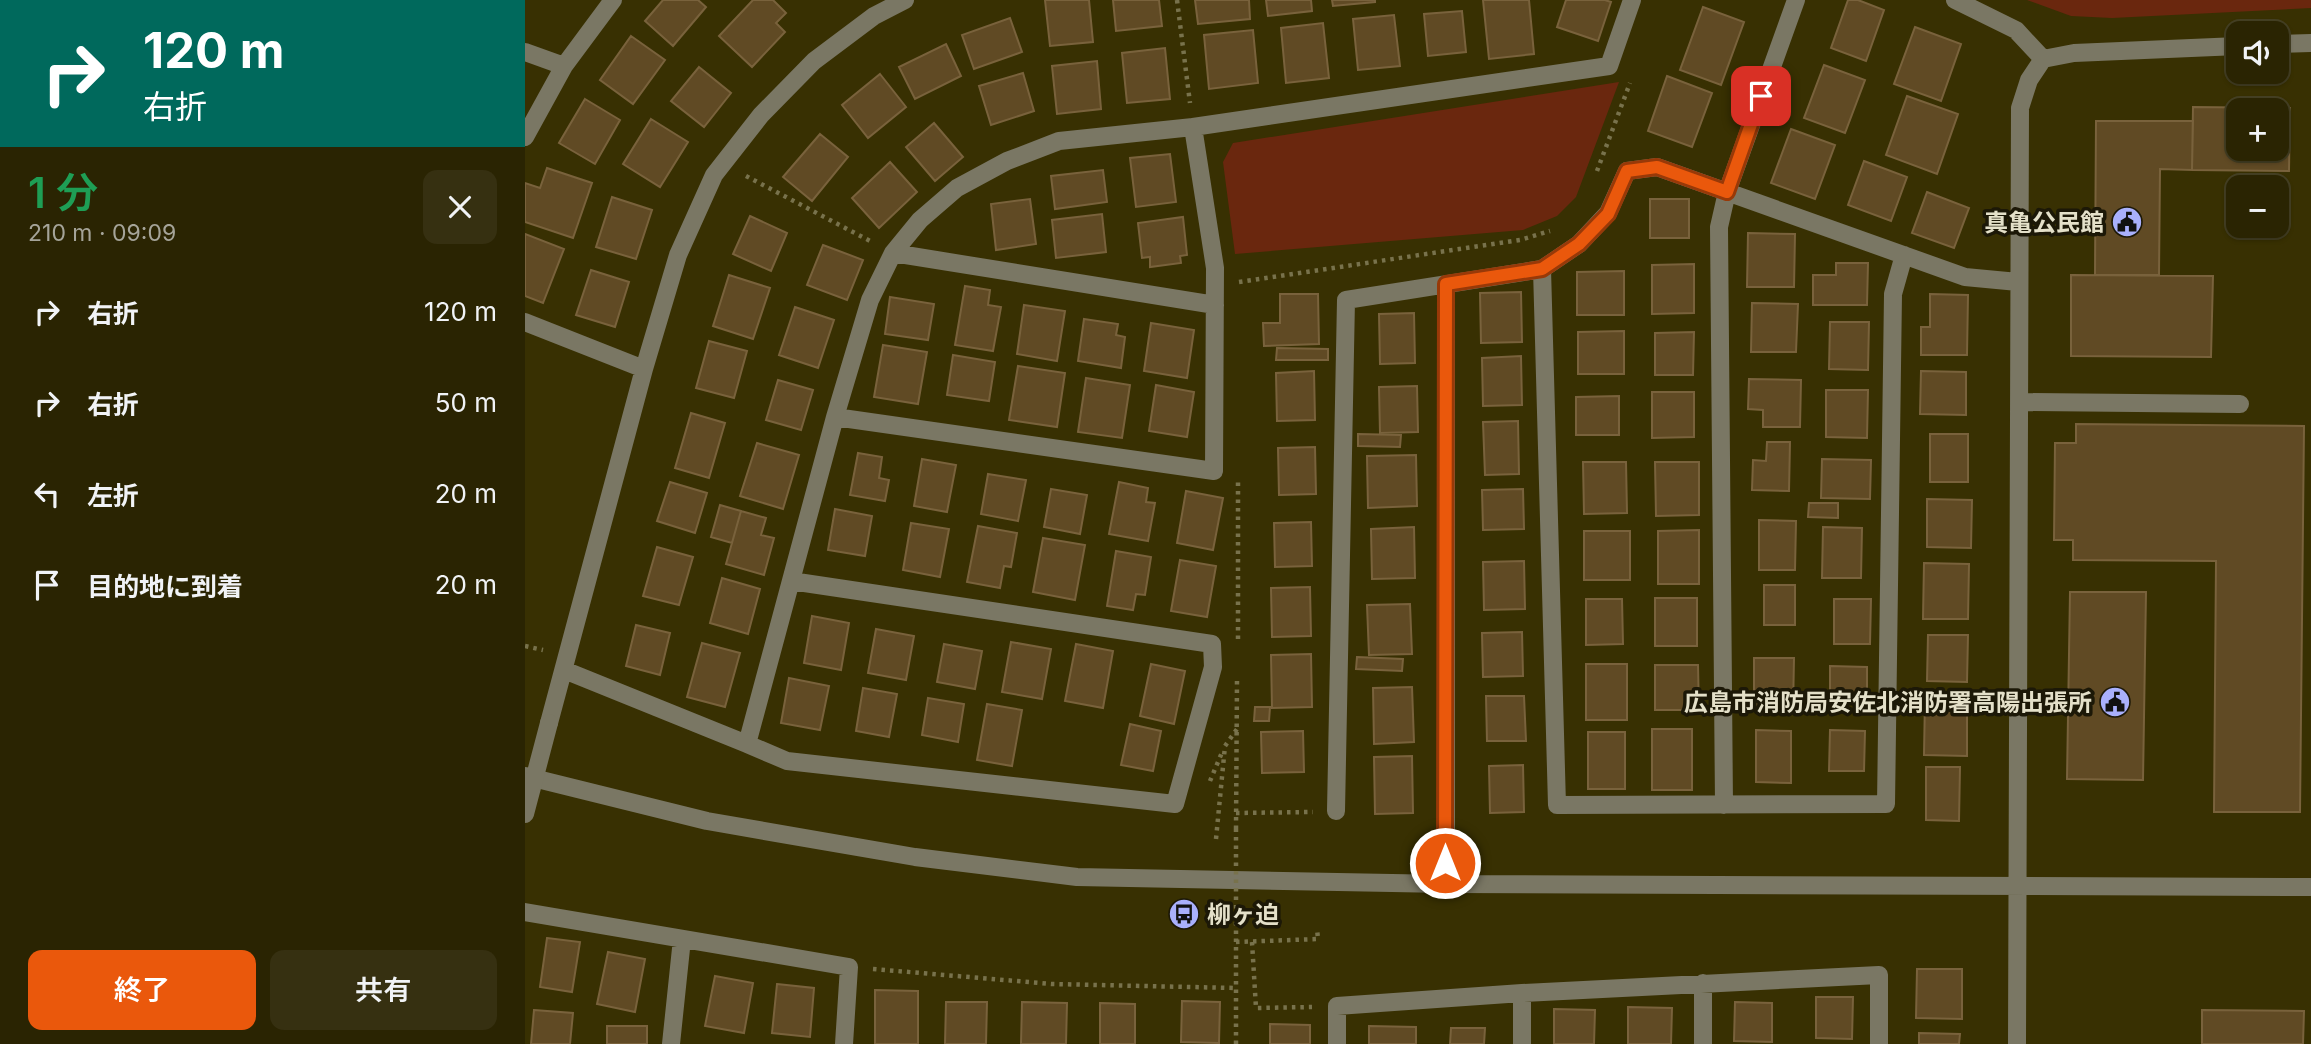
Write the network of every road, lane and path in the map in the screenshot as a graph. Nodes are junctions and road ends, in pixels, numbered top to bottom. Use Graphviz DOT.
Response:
graph roads {
  1 [pos="613,0"];
  2 [pos="905,0"];
  3 [pos="1177,0"];
  4 [pos="1632,0"];
  5 [pos="1796,0"];
  6 [pos="1955,0"];
  7 [pos="2311,43"];
  8 [pos="2289,44"];
  9 [pos="2226,47"];
  10 [pos="525,52"];
  11 [pos="2043,59"];
  12 [pos="564,66"];
  13 [pos="1193,127"];
  14 [pos="525,137"];
  15 [pos="746,176"];
  16 [pos="1727,192"];
  17 [pos="893,253"];
  18 [pos="1904,256"];
  19 [pos="1542,269"];
  20 [pos="2018,282"];
  21 [pos="1446,284"];
  22 [pos="1215,305"];
  23 [pos="525,322"];
  24 [pos="644,369"];
  25 [pos="2019,402"];
  26 [pos="2240,404"];
  27 [pos="835,417"];
  28 [pos="790,581"];
  29 [pos="525,646"];
  30 [pos="543,650"];
  31 [pos="564,670"];
  32 [pos="1237,729"];
  33 [pos="747,744"];
  34 [pos="1225,746"];
  35 [pos="1214,771"];
  36 [pos="525,776"];
  37 [pos="1724,805"];
  38 [pos="1336,811"];
  39 [pos="1236,813"];
  40 [pos="525,814"];
  41 [pos="1237,829"];
  42 [pos="1216,839"];
  43 [pos="1445,884"];
  44 [pos="2018,885"];
  45 [pos="2311,887"];
  46 [pos="525,912"];
  47 [pos="1317,929"];
  48 [pos="682,939"];
  49 [pos="1252,942"];
  50 [pos="1236,943"];
  51 [pos="849,967"];
  52 [pos="1703,983"];
  53 [pos="1236,988"];
  54 [pos="1522,993"];
  55 [pos="1337,1006"];
  56 [pos="671,1044"];
  57 [pos="844,1044"];
  58 [pos="1236,1044"];
  59 [pos="1337,1044"];
  60 [pos="1522,1044"];
  61 [pos="1703,1044"];
  62 [pos="1879,1044"];
  63 [pos="2017,1044"];
  1 -- 12 [label="street"];
  2 -- 24 [label="street"];
  3 -- 13 [label="path"];
  4 -- 13 [label="street"];
  5 -- 16 [label="street"];
  6 -- 11 [label="street"];
  7 -- 8 [label="street"];
  9 -- 11 [label="street"];
  10 -- 12 [label="street"];
  11 -- 20 [label="street"];
  12 -- 14 [label="street"];
  13 -- 17 [label="street"];
  13 -- 22 [label="street"];
  15 -- 17 [label="path"];
  16 -- 18 [label="street"];
  16 -- 19 [label="street"];
  16 -- 37 [label="street"];
  17 -- 22 [label="street"];
  17 -- 27 [label="street"];
  18 -- 20 [label="street"];
  18 -- 37 [label="street"];
  19 -- 21 [label="street"];
  19 -- 37 [label="street"];
  20 -- 25 [label="street"];
  21 -- 38 [label="street"];
  21 -- 43 [label="street"];
  22 -- 27 [label="street"];
  23 -- 24 [label="street"];
  24 -- 31 [label="street"];
  25 -- 26 [label="street"];
  25 -- 44 [label="street"];
  27 -- 28 [label="street"];
  28 -- 33 [label="street"];
  28 -- 33 [label="street"];
  29 -- 30 [label="path"];
  31 -- 33 [label="street"];
  31 -- 40 [label="street, bridge"];
  32 -- 34 [label="path"];
  34 -- 35 [label="path"];
  34 -- 42 [label="path"];
  36 -- 43 [label="street"];
  38 -- 39 [label="path"];
  41 -- 50 [label="path, bridge"];
  43 -- 44 [label="street"];
  44 -- 45 [label="street"];
  44 -- 63 [label="street"];
  46 -- 48 [label="street"];
  47 -- 49 [label="path"];
  48 -- 51 [label="street"];
  48 -- 56 [label="street"];
  49 -- 50 [label="path"];
  49 -- 55 [label="path"];
  50 -- 53 [label="path"];
  51 -- 53 [label="path"];
  51 -- 57 [label="street"];
  52 -- 54 [label="street"];
  52 -- 61 [label="street"];
  52 -- 62 [label="street"];
  53 -- 58 [label="path"];
  54 -- 55 [label="street"];
  54 -- 60 [label="street"];
  55 -- 59 [label="street"];
}
